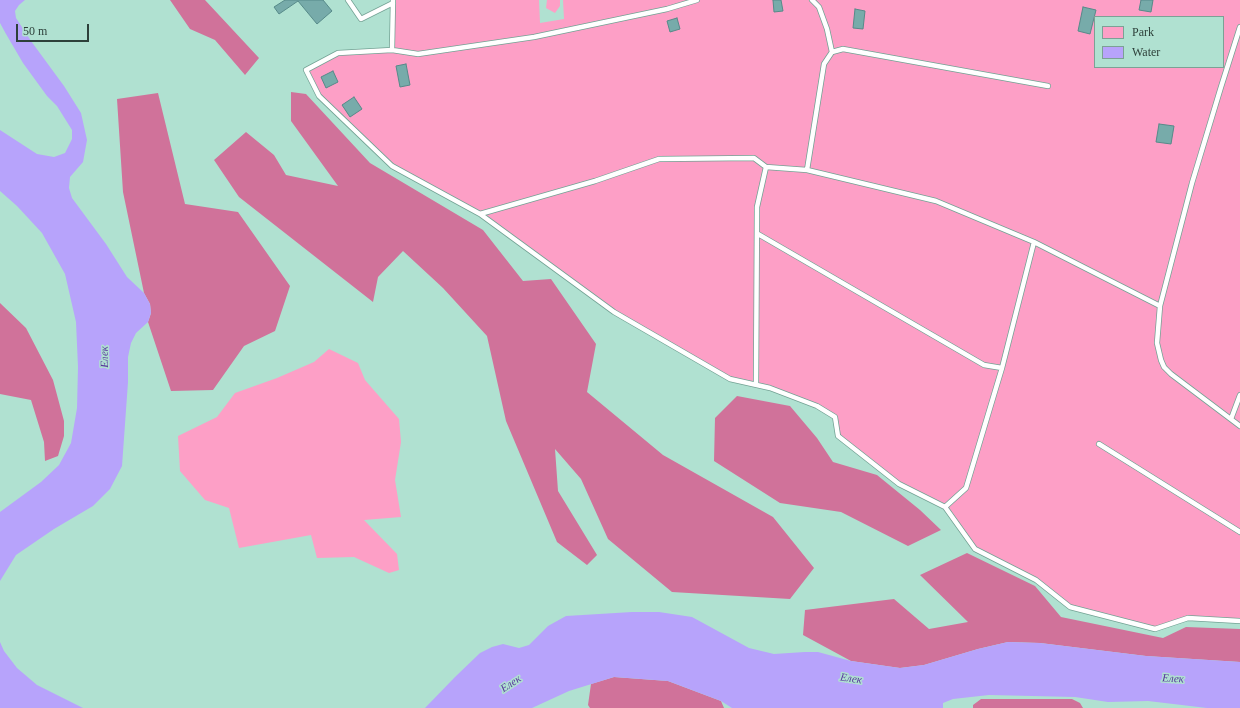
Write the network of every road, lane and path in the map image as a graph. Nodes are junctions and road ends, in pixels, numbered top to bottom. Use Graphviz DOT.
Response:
graph roads {
  1 [pos="348,0"];
  2 [pos="697,0"];
  3 [pos="812,0"];
  4 [pos="393,2"];
  5 [pos="1240,27"];
  6 [pos="392,50"];
  7 [pos="832,52"];
  8 [pos="1048,86"];
  9 [pos="766,167"];
  10 [pos="807,170"];
  11 [pos="480,214"];
  12 [pos="758,234"];
  13 [pos="1034,242"];
  14 [pos="1160,306"];
  15 [pos="1002,368"];
  16 [pos="756,384"];
  17 [pos="1240,394"];
  18 [pos="1231,420"];
  19 [pos="1240,426"];
  20 [pos="1099,444"];
  21 [pos="945,507"];
  22 [pos="1240,532"];
  23 [pos="1240,621"];
  1 -- 4 [label="lane"];
  2 -- 6 [label="lane"];
  3 -- 7 [label="lane"];
  4 -- 6 [label="lane"];
  5 -- 14 [label="lane"];
  6 -- 11 [label="lane"];
  7 -- 8 [label="lane"];
  7 -- 10 [label="lane"];
  9 -- 10 [label="lane"];
  9 -- 11 [label="lane"];
  9 -- 12 [label="lane"];
  10 -- 13 [label="lane"];
  11 -- 16 [label="lane"];
  12 -- 15 [label="lane"];
  12 -- 16 [label="lane"];
  13 -- 14 [label="lane"];
  13 -- 15 [label="lane"];
  14 -- 18 [label="lane"];
  15 -- 21 [label="lane"];
  16 -- 21 [label="lane"];
  17 -- 18 [label="lane"];
  18 -- 19 [label="lane"];
  20 -- 22 [label="lane"];
  21 -- 23 [label="lane"];
}
